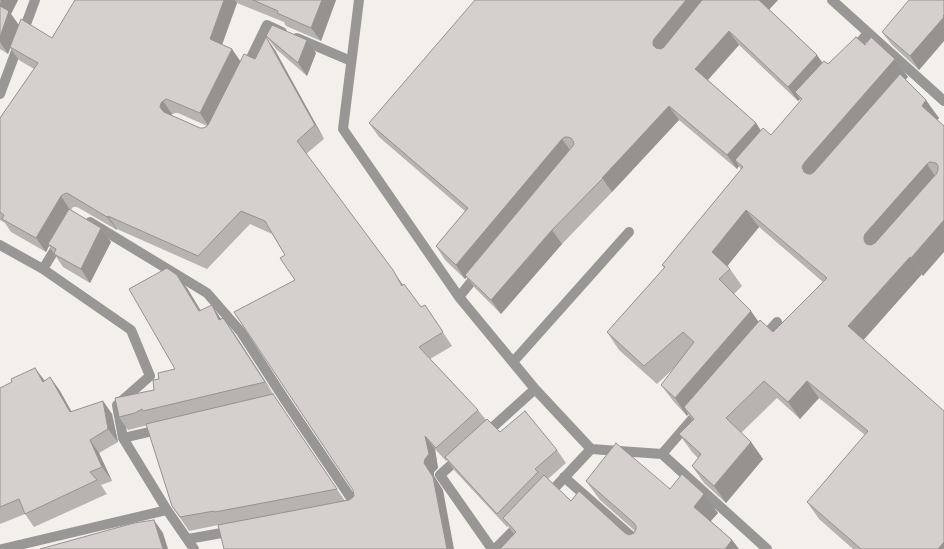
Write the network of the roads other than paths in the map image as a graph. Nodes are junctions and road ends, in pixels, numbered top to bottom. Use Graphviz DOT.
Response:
graph roads {
  1 [pos="35,0"];
  2 [pos="359,0"];
  3 [pos="832,0"];
  4 [pos="868,33"];
  5 [pos="848,56"];
  6 [pos="351,61"];
  7 [pos="243,73"];
  8 [pos="0,94"];
  9 [pos="944,101"];
  10 [pos="83,217"];
  11 [pos="65,232"];
  12 [pos="629,232"];
  13 [pos="0,245"];
  14 [pos="484,266"];
  15 [pos="44,269"];
  16 [pos="459,296"];
  17 [pos="777,322"];
  18 [pos="756,346"];
  19 [pos="513,362"];
  20 [pos="535,389"];
  21 [pos="709,400"];
  22 [pos="170,427"];
  23 [pos="124,438"];
  24 [pos="479,440"];
  25 [pos="590,449"];
  26 [pos="468,450"];
  27 [pos="662,454"];
  28 [pos="564,477"];
  29 [pos="538,505"];
  30 [pos="167,510"];
  31 [pos="341,510"];
  32 [pos="527,516"];
  33 [pos="241,529"];
  34 [pos="188,539"];
  35 [pos="643,547"];
  36 [pos="2,549"];
  37 [pos="194,549"];
  38 [pos="492,549"];
  39 [pos="495,549"];
  40 [pos="767,549"];
  1 -- 8 [label="street"];
  2 -- 6 [label="street"];
  3 -- 4 [label="street"];
  4 -- 5 [label="street"];
  4 -- 9 [label="street"];
  6 -- 7 [label="street"];
  6 -- 16 [label="street"];
  10 -- 31 [label="street"];
  11 -- 15 [label="street"];
  12 -- 19 [label="street"];
  13 -- 15 [label="street"];
  14 -- 16 [label="street"];
  15 -- 23 [label="street"];
  16 -- 19 [label="street"];
  17 -- 18 [label="street"];
  19 -- 20 [label="street"];
  20 -- 24 [label="street"];
  20 -- 25 [label="street"];
  21 -- 27 [label="street"];
  22 -- 23 [label="street"];
  23 -- 30 [label="street"];
  25 -- 27 [label="street"];
  25 -- 28 [label="street"];
  26 -- 38 [label="street"];
  27 -- 40 [label="street"];
  28 -- 29 [label="street"];
  28 -- 35 [label="street"];
  30 -- 34 [label="street"];
  30 -- 36 [label="street"];
  32 -- 39 [label="street"];
  33 -- 34 [label="street"];
  34 -- 37 [label="street"];
}
